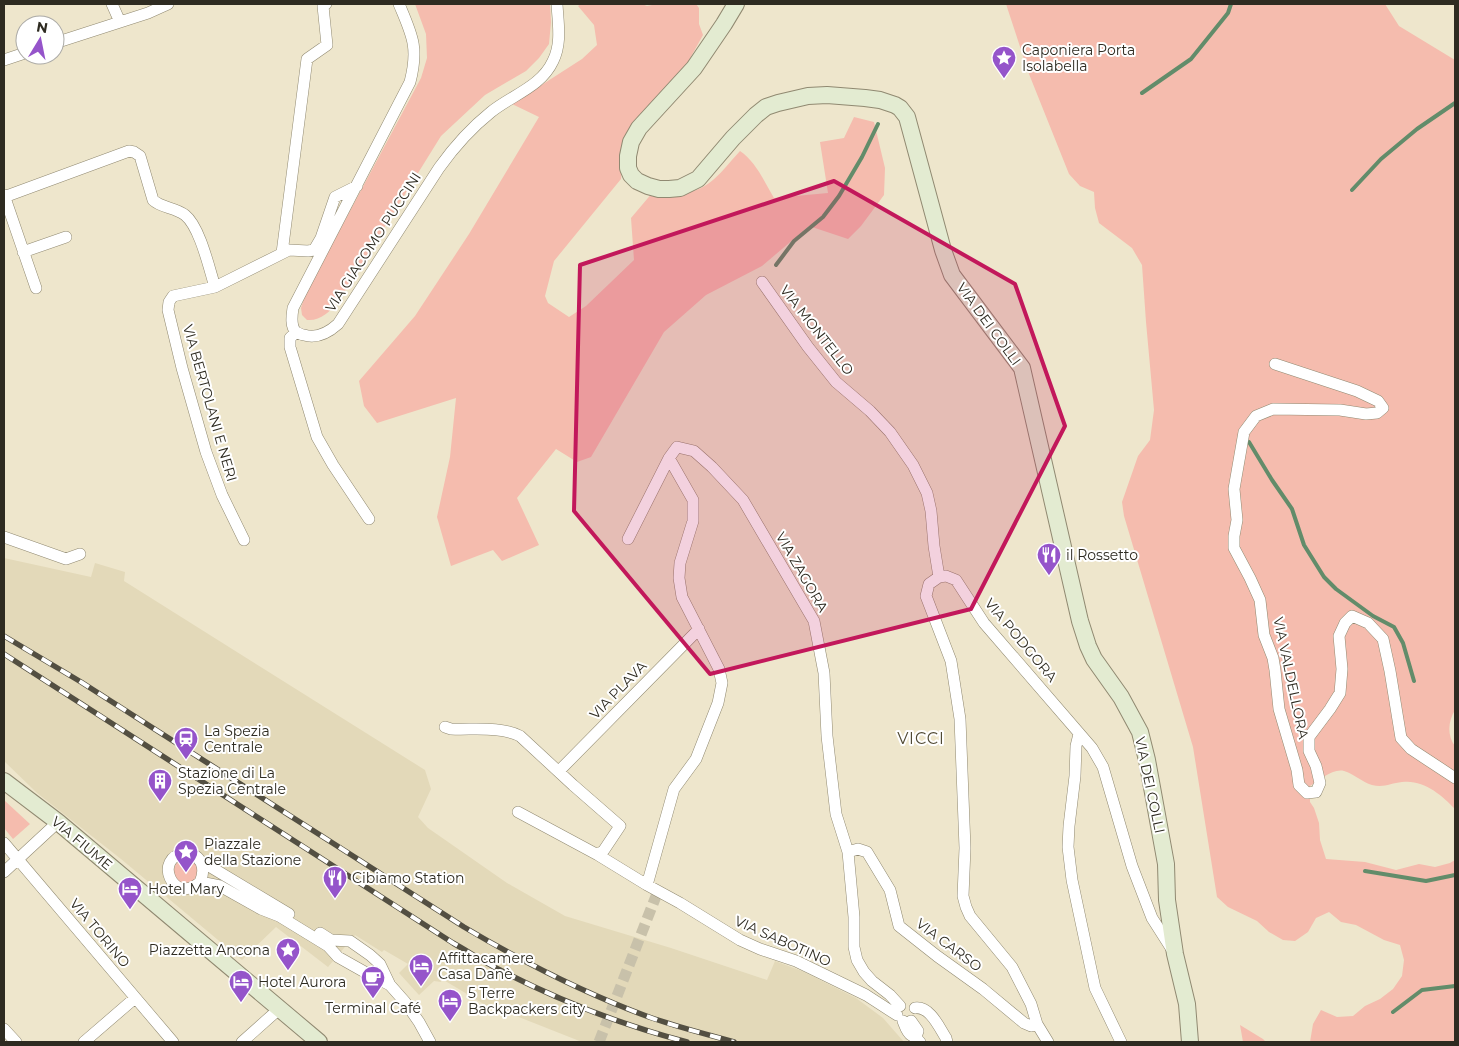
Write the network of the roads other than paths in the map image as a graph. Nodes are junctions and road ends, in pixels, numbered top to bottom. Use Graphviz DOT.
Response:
graph roads {
  1 [pos="112,4"];
  2 [pos="122,4"];
  3 [pos="168,4"];
  4 [pos="326,4"];
  5 [pos="400,4"];
  6 [pos="557,4"];
  7 [pos="736,4"];
  8 [pos="120,22"];
  9 [pos="65,40"];
  10 [pos="357,186"];
  11 [pos="4,196"];
  12 [pos="66,237"];
  13 [pos="23,252"];
  14 [pos="282,253"];
  15 [pos="762,282"];
  16 [pos="215,287"];
  17 [pos="36,288"];
  18 [pos="296,332"];
  19 [pos="1275,364"];
  20 [pos="669,458"];
  21 [pos="369,519"];
  22 [pos="4,537"];
  23 [pos="628,539"];
  24 [pos="244,540"];
  25 [pos="80,554"];
  26 [pos="939,577"];
  27 [pos="699,629"];
  28 [pos="445,727"];
  29 [pos="1079,734"];
  30 [pos="559,771"];
  31 [pos="1455,778"];
  32 [pos="4,781"];
  33 [pos="518,812"];
  34 [pos="58,822"];
  35 [pos="4,843"];
  36 [pos="848,852"];
  37 [pos="598,855"];
  38 [pos="18,859"];
  39 [pos="199,860"];
  40 [pos="4,872"];
  41 [pos="200,882"];
  42 [pos="647,884"];
  43 [pos="341,940"];
  44 [pos="332,950"];
  45 [pos="1175,954"];
  46 [pos="390,984"];
  47 [pos="136,998"];
  48 [pos="915,1008"];
  49 [pos="279,1009"];
  50 [pos="903,1016"];
  51 [pos="1034,1025"];
  52 [pos="918,1039"];
  53 [pos="84,1042"];
  54 [pos="173,1042"];
  55 [pos="242,1042"];
  56 [pos="319,1042"];
  57 [pos="430,1042"];
  58 [pos="947,1042"];
  59 [pos="1048,1042"];
  60 [pos="1121,1042"];
  61 [pos="1190,1042"];
  1 -- 8 [label="street"];
  2 -- 8 [label="street"];
  3 -- 8 [label="street"];
  4 -- 14 [label="street"];
  5 -- 10 [label="street"];
  6 -- 18 [label="street, VIA GIACOMO PUCCINI"];
  7 -- 45 [label="street, VIA DEI COLLI"];
  8 -- 9 [label="street"];
  10 -- 14 [label="street"];
  10 -- 18 [label="street"];
  11 -- 13 [label="street"];
  11 -- 16 [label="street"];
  12 -- 13 [label="street"];
  13 -- 17 [label="street"];
  14 -- 16 [label="street"];
  15 -- 26 [label="street, VIA MONTELLO"];
  16 -- 24 [label="street, VIA BERTOLANI E NERI"];
  18 -- 21 [label="street"];
  19 -- 31 [label="street, VIA VALDELLORA"];
  20 -- 23 [label="street"];
  20 -- 27 [label="street"];
  20 -- 36 [label="street, VIA ZAGORA"];
  22 -- 25 [label="street"];
  26 -- 29 [label="street, VIA PODGORA"];
  26 -- 51 [label="street"];
  27 -- 30 [label="street, VIA PLAVA"];
  27 -- 42 [label="street"];
  28 -- 30 [label="street"];
  29 -- 45 [label="street, VIA PODGORA"];
  29 -- 60 [label="street"];
  30 -- 37 [label="street"];
  32 -- 34 [label="street, VIA FIUME"];
  33 -- 37 [label="street"];
  34 -- 38 [label="street"];
  34 -- 49 [label="street, VIA FIUME"];
  35 -- 38 [label="street, VIA TORINO"];
  36 -- 50 [label="street"];
  36 -- 51 [label="street, VIA CARSO"];
  37 -- 42 [label="street"];
  38 -- 40 [label="street"];
  38 -- 47 [label="street, VIA TORINO"];
  39 -- 41 [label="street"];
  39 -- 41 [label="street"];
  39 -- 43 [label="street"];
  41 -- 44 [label="street"];
  42 -- 50 [label="street, VIA SABOTINO"];
  43 -- 44 [label="street"];
  43 -- 46 [label="street"];
  44 -- 46 [label="street"];
  45 -- 61 [label="street, VIA DEI COLLI"];
  46 -- 57 [label="street"];
  47 -- 53 [label="street"];
  47 -- 54 [label="street, VIA TORINO"];
  48 -- 58 [label="street"];
  49 -- 55 [label="street"];
  49 -- 56 [label="street, VIA FIUME"];
  50 -- 52 [label="street"];
  51 -- 59 [label="street, VIA CARSO"];
}
